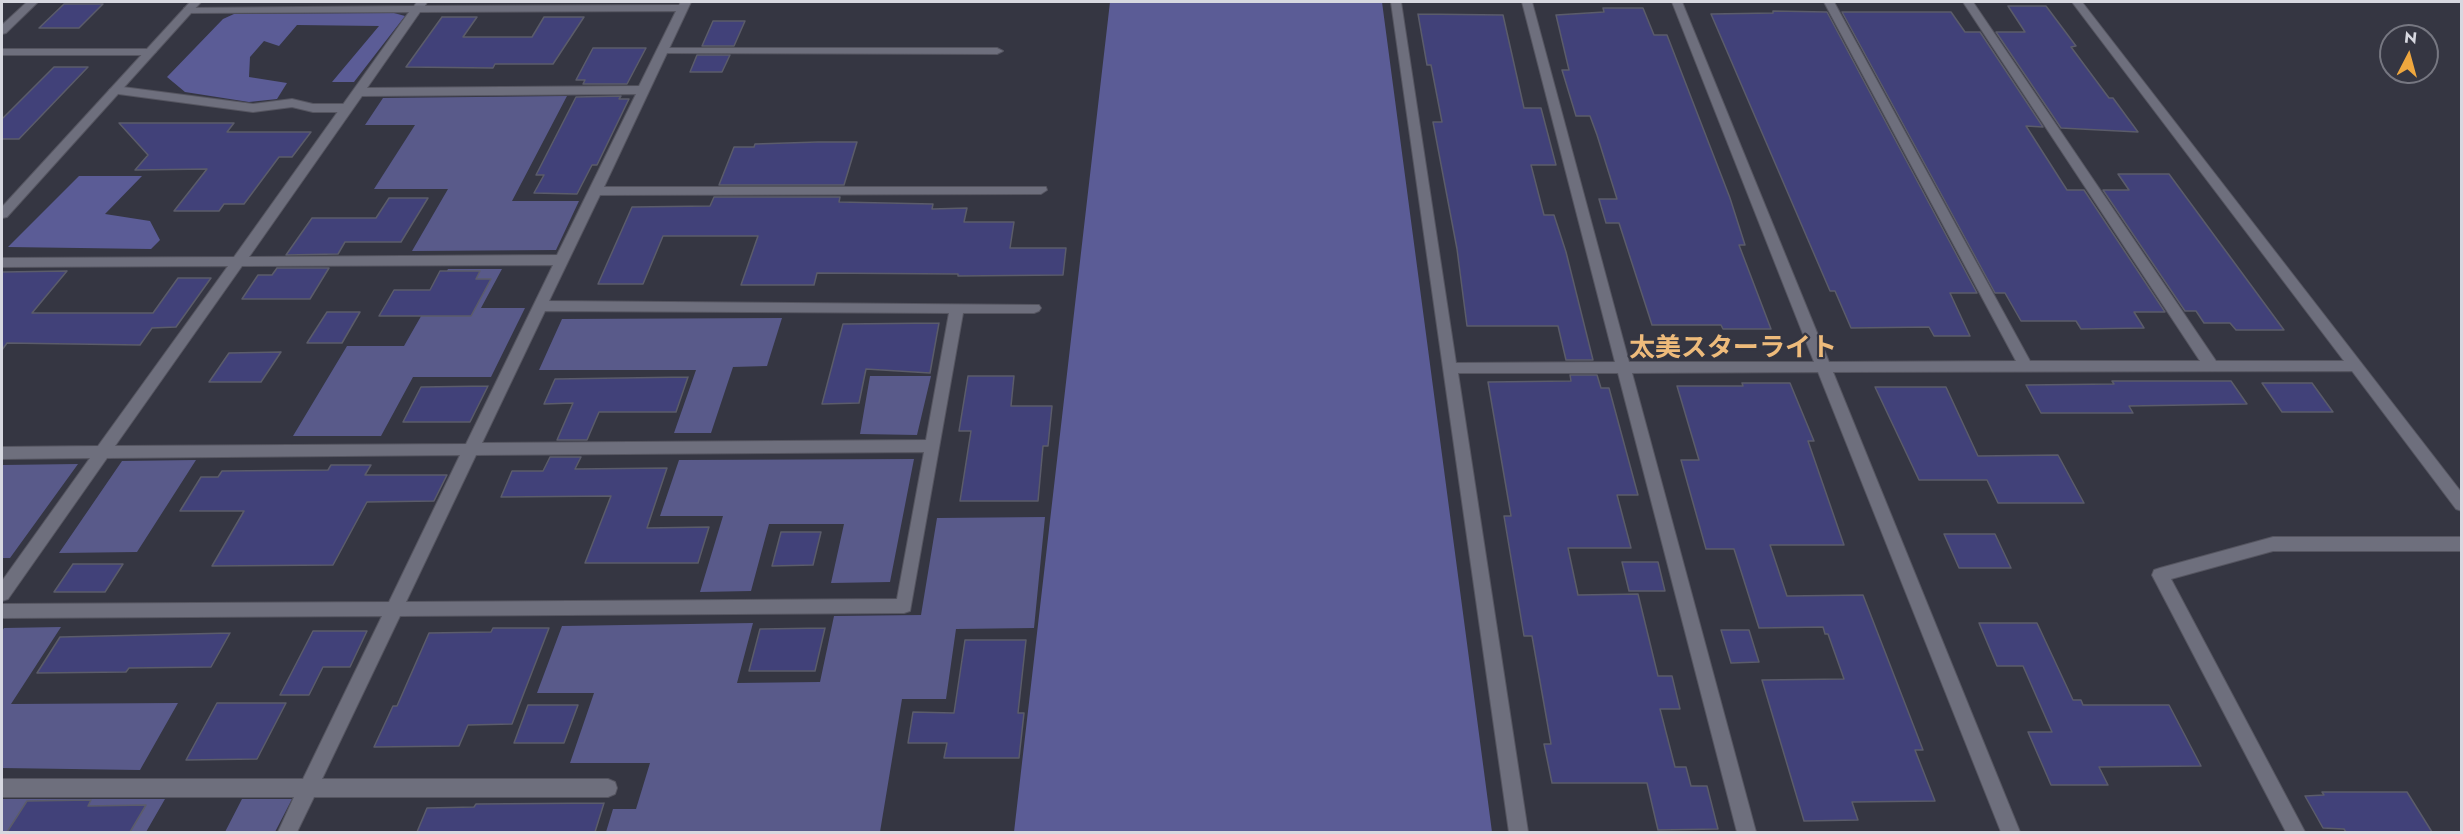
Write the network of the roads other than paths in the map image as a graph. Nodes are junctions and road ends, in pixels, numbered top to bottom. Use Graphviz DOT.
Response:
graph roads {
  1 [pos="33,2"];
  2 [pos="1396,2"];
  3 [pos="1527,2"];
  4 [pos="1677,2"];
  5 [pos="1829,2"];
  6 [pos="1968,2"];
  7 [pos="2077,2"];
  8 [pos="685,5"];
  9 [pos="192,6"];
  10 [pos="419,6"];
  11 [pos="2,31"];
  12 [pos="663,51"];
  13 [pos="997,51"];
  14 [pos="2,52"];
  15 [pos="150,52"];
  16 [pos="115,90"];
  17 [pos="644,90"];
  18 [pos="358,92"];
  19 [pos="346,108"];
  20 [pos="1041,190"];
  21 [pos="596,191"];
  22 [pos="2,214"];
  23 [pos="238,260"];
  24 [pos="563,260"];
  25 [pos="2,262"];
  26 [pos="540,306"];
  27 [pos="957,308"];
  28 [pos="1034,308"];
  29 [pos="2355,366"];
  30 [pos="1823,367"];
  31 [pos="2026,367"];
  32 [pos="2212,367"];
  33 [pos="1450,368"];
  34 [pos="1624,368"];
  35 [pos="932,446"];
  36 [pos="471,450"];
  37 [pos="102,452"];
  38 [pos="2,453"];
  39 [pos="2462,505"];
  40 [pos="2462,543"];
  41 [pos="2,594"];
  42 [pos="395,609"];
  43 [pos="2,611"];
  44 [pos="309,787"];
  45 [pos="2,788"];
  46 [pos="608,788"];
  47 [pos="288,832"];
  48 [pos="1518,832"];
  49 [pos="1746,832"];
  50 [pos="2010,832"];
  51 [pos="2296,832"];
  1 -- 11 [label="street"];
  2 -- 33 [label="street"];
  3 -- 34 [label="street"];
  4 -- 30 [label="street"];
  5 -- 31 [label="street"];
  6 -- 32 [label="street"];
  7 -- 29 [label="street"];
  8 -- 10 [label="street"];
  8 -- 12 [label="street"];
  9 -- 10 [label="street"];
  9 -- 15 [label="street"];
  10 -- 18 [label="street"];
  12 -- 13 [label="street"];
  12 -- 17 [label="street"];
  14 -- 15 [label="street"];
  15 -- 16 [label="street"];
  16 -- 19 [label="street"];
  16 -- 22 [label="street"];
  17 -- 18 [label="street"];
  17 -- 21 [label="street"];
  18 -- 19 [label="street"];
  19 -- 23 [label="street"];
  20 -- 21 [label="street"];
  21 -- 24 [label="street"];
  23 -- 24 [label="street"];
  23 -- 25 [label="street"];
  23 -- 37 [label="street"];
  24 -- 26 [label="street"];
  26 -- 27 [label="street"];
  26 -- 36 [label="street"];
  27 -- 28 [label="street"];
  27 -- 35 [label="street"];
  29 -- 32 [label="street"];
  29 -- 39 [label="street"];
  30 -- 31 [label="street"];
  30 -- 34 [label="street"];
  30 -- 50 [label="street"];
  31 -- 32 [label="street"];
  33 -- 34 [label="street"];
  33 -- 48 [label="street"];
  34 -- 49 [label="street"];
  35 -- 36 [label="street"];
  35 -- 42 [label="street"];
  36 -- 37 [label="street"];
  36 -- 42 [label="street"];
  37 -- 38 [label="street"];
  37 -- 41 [label="street"];
  40 -- 51 [label="street"];
  42 -- 43 [label="street"];
  42 -- 44 [label="street"];
  44 -- 45 [label="street"];
  44 -- 46 [label="street"];
  44 -- 47 [label="street"];
}
